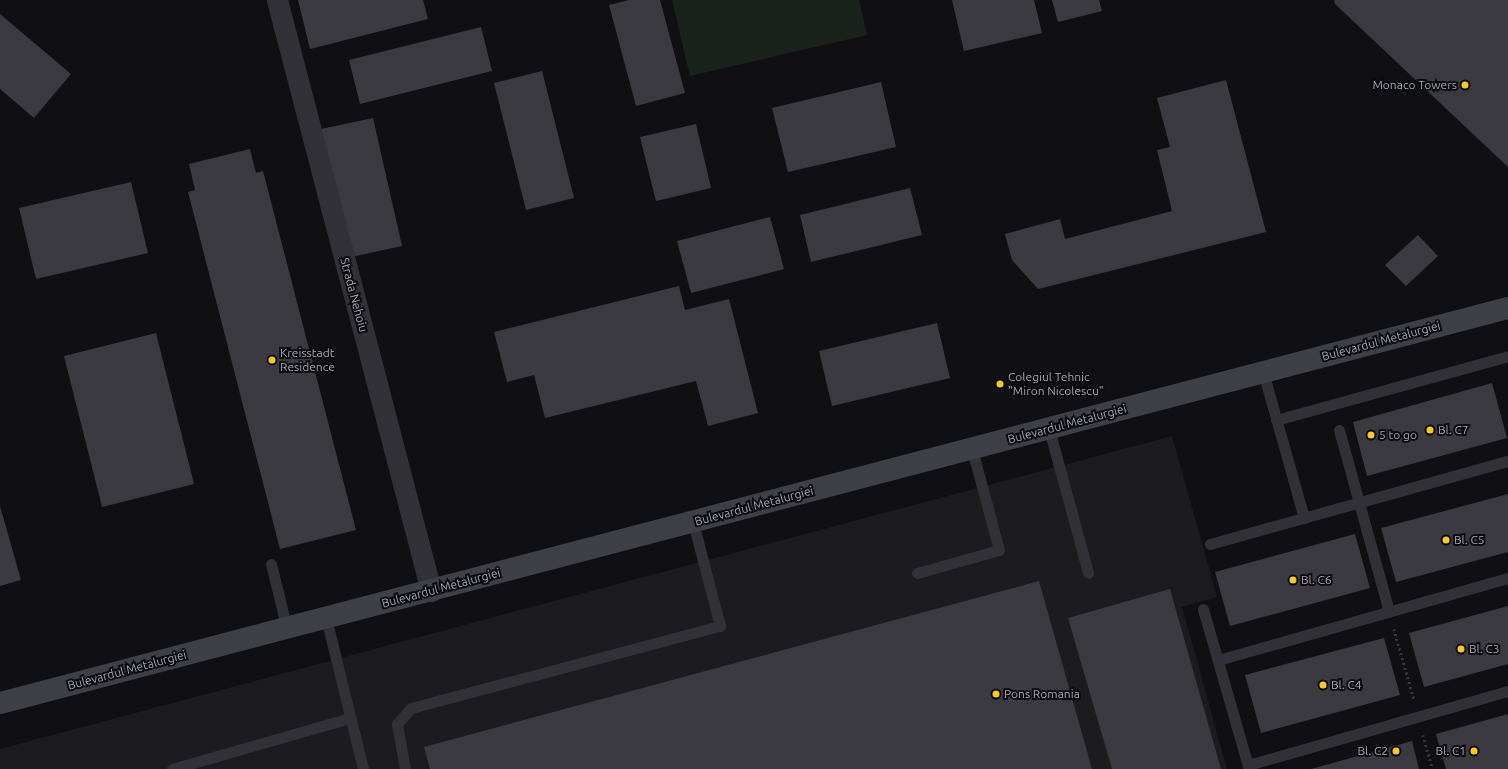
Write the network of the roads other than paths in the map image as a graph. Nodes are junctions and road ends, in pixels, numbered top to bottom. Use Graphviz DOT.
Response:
graph roads {
  1 [pos="278,0"];
  2 [pos="1508,308"];
  3 [pos="1508,356"];
  4 [pos="1263,372"];
  5 [pos="1276,420"];
  6 [pos="1049,428"];
  7 [pos="1339,430"];
  8 [pos="972,449"];
  9 [pos="1508,461"];
  10 [pos="1359,503"];
  11 [pos="1304,518"];
  12 [pos="693,522"];
  13 [pos="1210,544"];
  14 [pos="271,564"];
  15 [pos="917,573"];
  16 [pos="1088,573"];
  17 [pos="1508,578"];
  18 [pos="431,591"];
  19 [pos="1203,609"];
  20 [pos="1389,611"];
  21 [pos="326,618"];
  22 [pos="287,628"];
  23 [pos="1218,660"];
  24 [pos="1508,691"];
  25 [pos="0,704"];
  26 [pos="350,718"];
  27 [pos="1248,767"];
  28 [pos="172,769"];
  29 [pos="363,769"];
  30 [pos="405,769"];
  1 -- 18 [label="street, Strada Nehoiu"];
  2 -- 4 [label="main road, Bulevardul Metalurgiei"];
  3 -- 5 [label="lane"];
  4 -- 5 [label="lane"];
  4 -- 6 [label="main road, Bulevardul Metalurgiei"];
  5 -- 11 [label="lane"];
  6 -- 8 [label="main road, Bulevardul Metalurgiei"];
  6 -- 16 [label="lane"];
  7 -- 10 [label="lane"];
  8 -- 12 [label="main road, Bulevardul Metalurgiei"];
  8 -- 15 [label="lane"];
  9 -- 10 [label="lane"];
  10 -- 11 [label="lane"];
  10 -- 20 [label="lane"];
  11 -- 13 [label="lane"];
  12 -- 18 [label="main road, Bulevardul Metalurgiei"];
  12 -- 30 [label="lane"];
  14 -- 22 [label="lane"];
  17 -- 20 [label="lane"];
  18 -- 21 [label="main road, Bulevardul Metalurgiei"];
  19 -- 23 [label="lane"];
  20 -- 23 [label="lane"];
  21 -- 22 [label="main road, Bulevardul Metalurgiei"];
  21 -- 26 [label="lane"];
  22 -- 25 [label="main road, Bulevardul Metalurgiei"];
  23 -- 27 [label="lane"];
  24 -- 27 [label="lane"];
  26 -- 28 [label="lane"];
  26 -- 29 [label="lane"];
}
